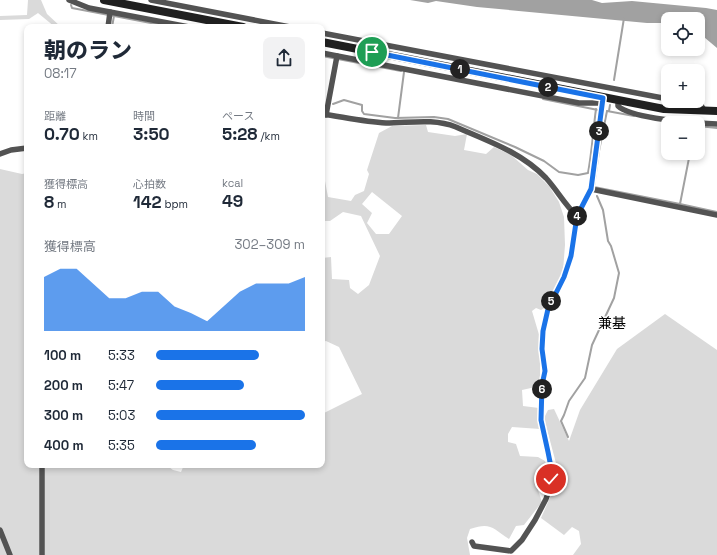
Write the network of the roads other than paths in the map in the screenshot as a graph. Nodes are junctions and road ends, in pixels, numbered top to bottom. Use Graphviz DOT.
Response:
graph roads {
  1 [pos="69,0"];
  2 [pos="104,0"];
  3 [pos="151,0"];
  4 [pos="110,14"];
  5 [pos="108,24"];
  6 [pos="171,24"];
  7 [pos="228,24"];
  8 [pos="275,24"];
  9 [pos="325,34"];
  10 [pos="325,43"];
  11 [pos="325,54"];
  12 [pos="337,58"];
  13 [pos="661,98"];
  14 [pos="603,100"];
  15 [pos="618,101"];
  16 [pos="703,108"];
  17 [pos="325,110"];
  18 [pos="705,111"];
  19 [pos="717,111"];
  20 [pos="325,114"];
  21 [pos="661,117"];
  22 [pos="705,123"];
  23 [pos="717,124"];
  24 [pos="24,148"];
  25 [pos="0,154"];
  26 [pos="591,189"];
  27 [pos="717,215"];
  28 [pos="577,216"];
  29 [pos="42,468"];
  30 [pos="0,530"];
  31 [pos="472,542"];
  32 [pos="504,553"];
  33 [pos="10,555"];
  34 [pos="42,555"];
  1 -- 4 [label="street"];
  2 -- 7 [label="street"];
  3 -- 8 [label="street"];
  4 -- 5 [label="street"];
  4 -- 6 [label="street"];
  9 -- 13 [label="street"];
  10 -- 14 [label="street"];
  11 -- 12 [label="street"];
  12 -- 14 [label="street"];
  12 -- 17 [label="street"];
  14 -- 15 [label="street"];
  14 -- 26 [label="street"];
  15 -- 18 [label="street"];
  15 -- 21 [label="street"];
  16 -- 18 [label="street"];
  18 -- 19 [label="street"];
  20 -- 28 [label="street"];
  22 -- 23 [label="street"];
  24 -- 25 [label="street"];
  26 -- 27 [label="street"];
  26 -- 28 [label="street"];
  28 -- 32 [label="street"];
  29 -- 34 [label="street"];
  30 -- 33 [label="street"];
  31 -- 32 [label="street"];
}
